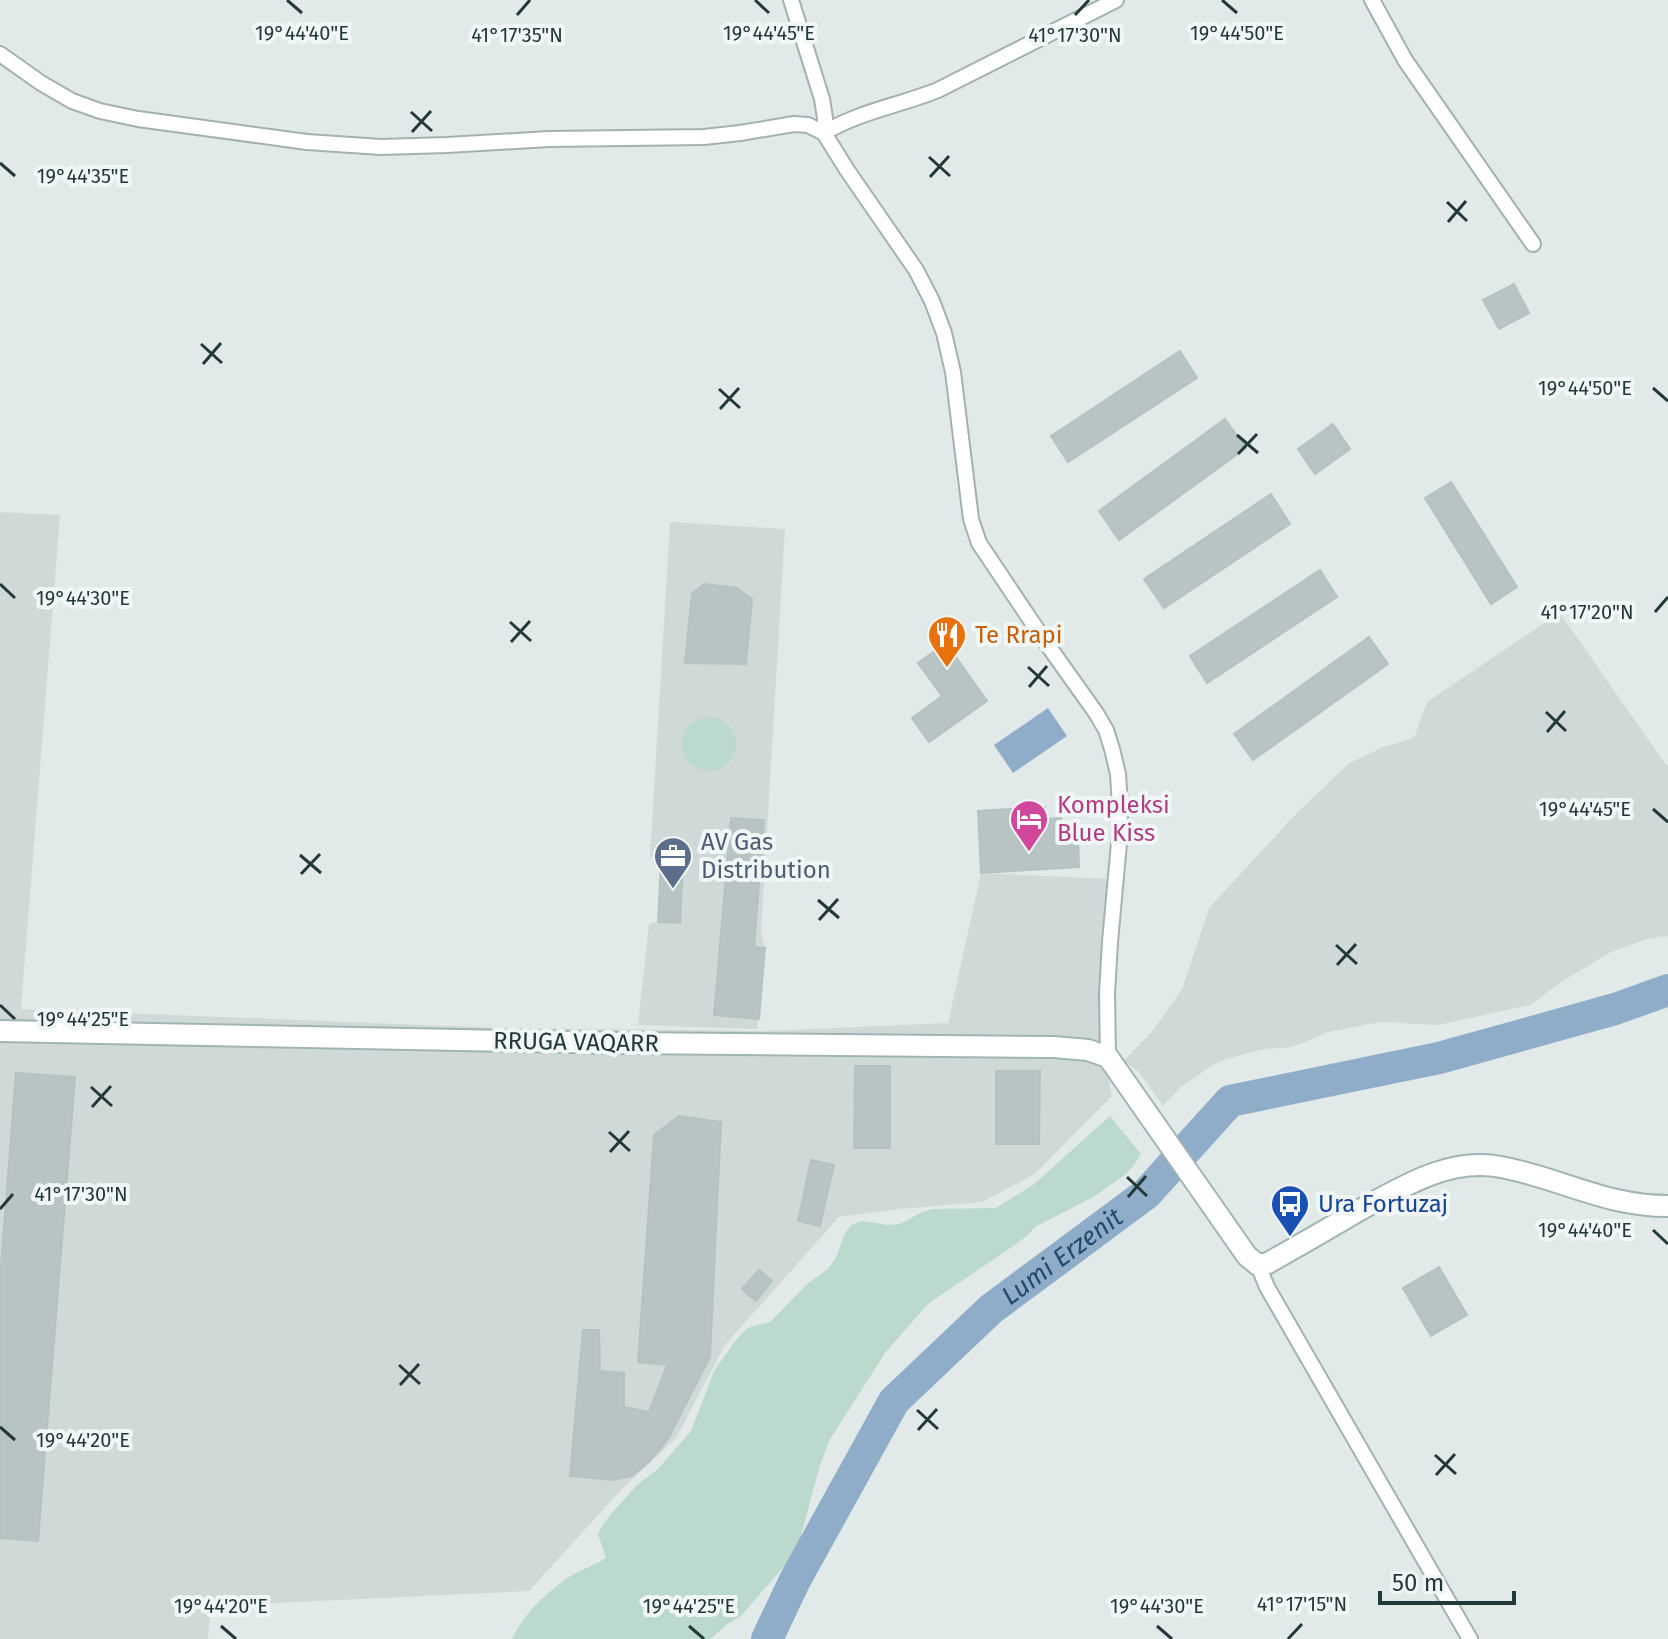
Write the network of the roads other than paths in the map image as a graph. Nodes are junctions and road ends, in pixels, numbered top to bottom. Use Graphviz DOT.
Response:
graph roads {
  1 [pos="791,0"];
  2 [pos="1116,0"];
  3 [pos="1372,0"];
  4 [pos="0,54"];
  5 [pos="824,133"];
  6 [pos="1533,244"];
  7 [pos="0,1031"];
  8 [pos="1108,1057"];
  9 [pos="1668,1206"];
  10 [pos="1252,1260"];
  11 [pos="1470,1639"];
  1 -- 5 [label="street"];
  2 -- 5 [label="street"];
  3 -- 6 [label="street"];
  4 -- 5 [label="street"];
  5 -- 8 [label="street"];
  7 -- 8 [label="main road, RRUGA VAQARR"];
  8 -- 10 [label="main road"];
  9 -- 10 [label="main road"];
  10 -- 11 [label="street"];
}
